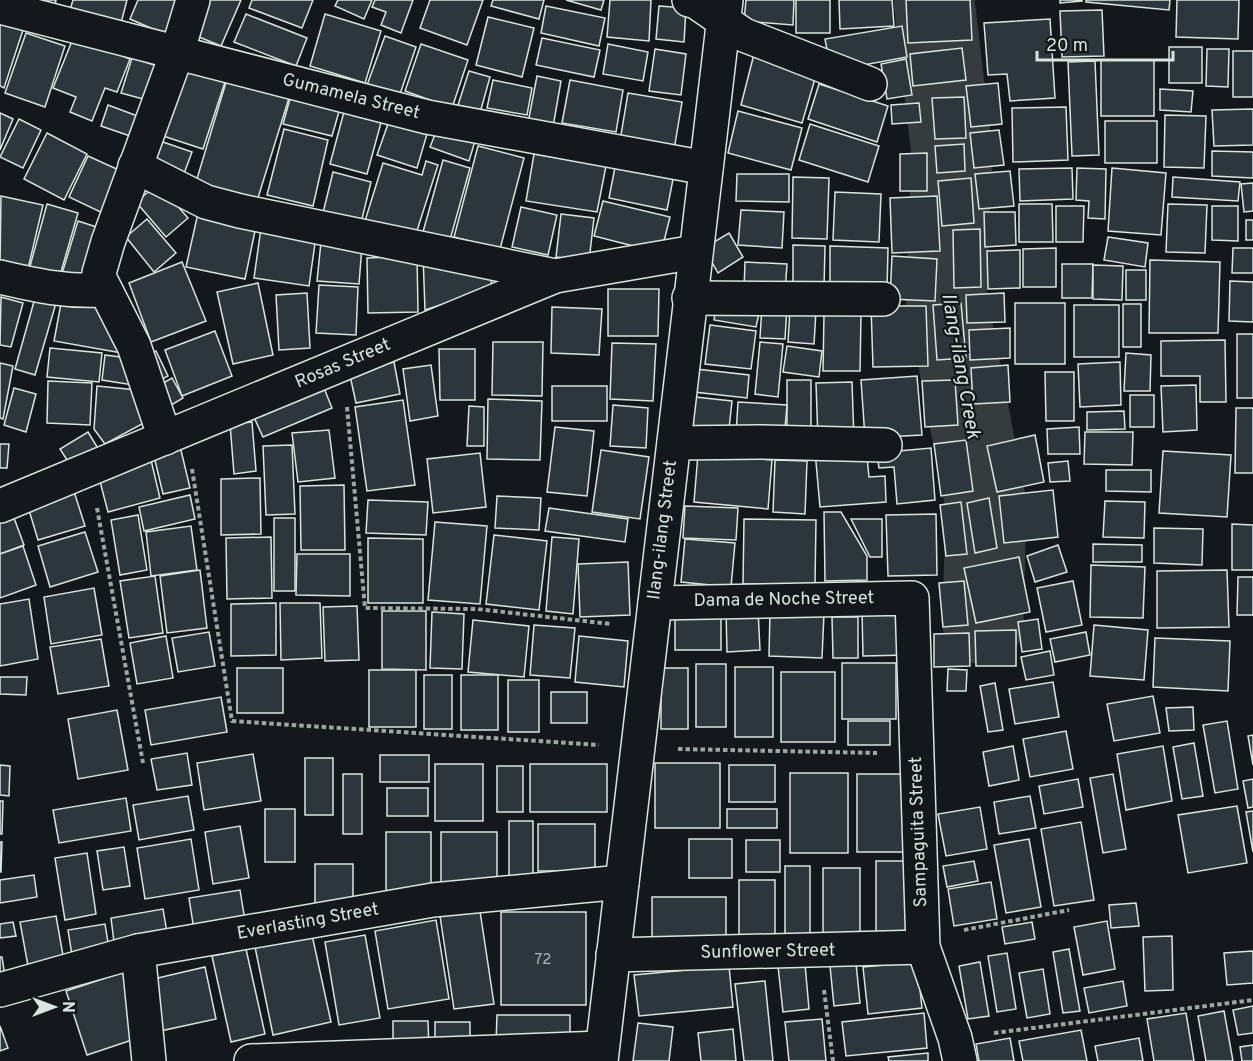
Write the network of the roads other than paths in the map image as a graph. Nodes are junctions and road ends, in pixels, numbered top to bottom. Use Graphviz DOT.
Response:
graph roads {
  1 [pos="193,0"];
  2 [pos="689,0"];
  3 [pos="0,7"];
  4 [pos="725,10"];
  5 [pos="177,52"];
  6 [pos="870,84"];
  7 [pos="135,166"];
  8 [pos="706,168"];
  9 [pos="695,252"];
  10 [pos="555,276"];
  11 [pos="0,277"];
  12 [pos="105,290"];
  13 [pos="689,298"];
  14 [pos="883,299"];
  15 [pos="175,434"];
  16 [pos="674,443"];
  17 [pos="885,445"];
  18 [pos="0,506"];
  19 [pos="912,597"];
  20 [pos="653,616"];
  21 [pos="622,882"];
  22 [pos="923,947"];
  23 [pos="138,951"];
  24 [pos="613,956"];
  25 [pos="0,990"];
  26 [pos="957,1050"];
  27 [pos="601,1054"];
  28 [pos="149,1061"];
  29 [pos="251,1061"];
  1 -- 5 [label="street"];
  2 -- 4 [label="street"];
  3 -- 5 [label="street, Gumamela Street"];
  4 -- 6 [label="street"];
  4 -- 8 [label="street, Ilang-ilang Street"];
  5 -- 7 [label="street"];
  5 -- 8 [label="street, Gumamela Street"];
  7 -- 10 [label="street"];
  7 -- 12 [label="street"];
  8 -- 9 [label="street, Ilang-ilang Street"];
  9 -- 10 [label="street, Rosas Street"];
  9 -- 13 [label="street, Ilang-ilang Street"];
  10 -- 15 [label="street, Rosas Street"];
  11 -- 12 [label="street"];
  12 -- 15 [label="street"];
  13 -- 14 [label="street"];
  13 -- 16 [label="street, Ilang-ilang Street"];
  15 -- 18 [label="street, Rosas Street"];
  16 -- 17 [label="street"];
  16 -- 20 [label="street, Ilang-ilang Street"];
  19 -- 20 [label="street, Dama de Noche Street"];
  19 -- 22 [label="street, Sampaguita Street"];
  20 -- 21 [label="street, Ilang-ilang Street"];
  21 -- 23 [label="street, Everlasting Street"];
  21 -- 24 [label="street, Ilang-ilang Street"];
  22 -- 24 [label="street, Sunflower Street"];
  22 -- 26 [label="street, Sampaguita Street"];
  23 -- 25 [label="street, Everlasting Street"];
  23 -- 28 [label="street"];
  24 -- 27 [label="street, Ilang-ilang Street"];
  27 -- 29 [label="street"];
}
